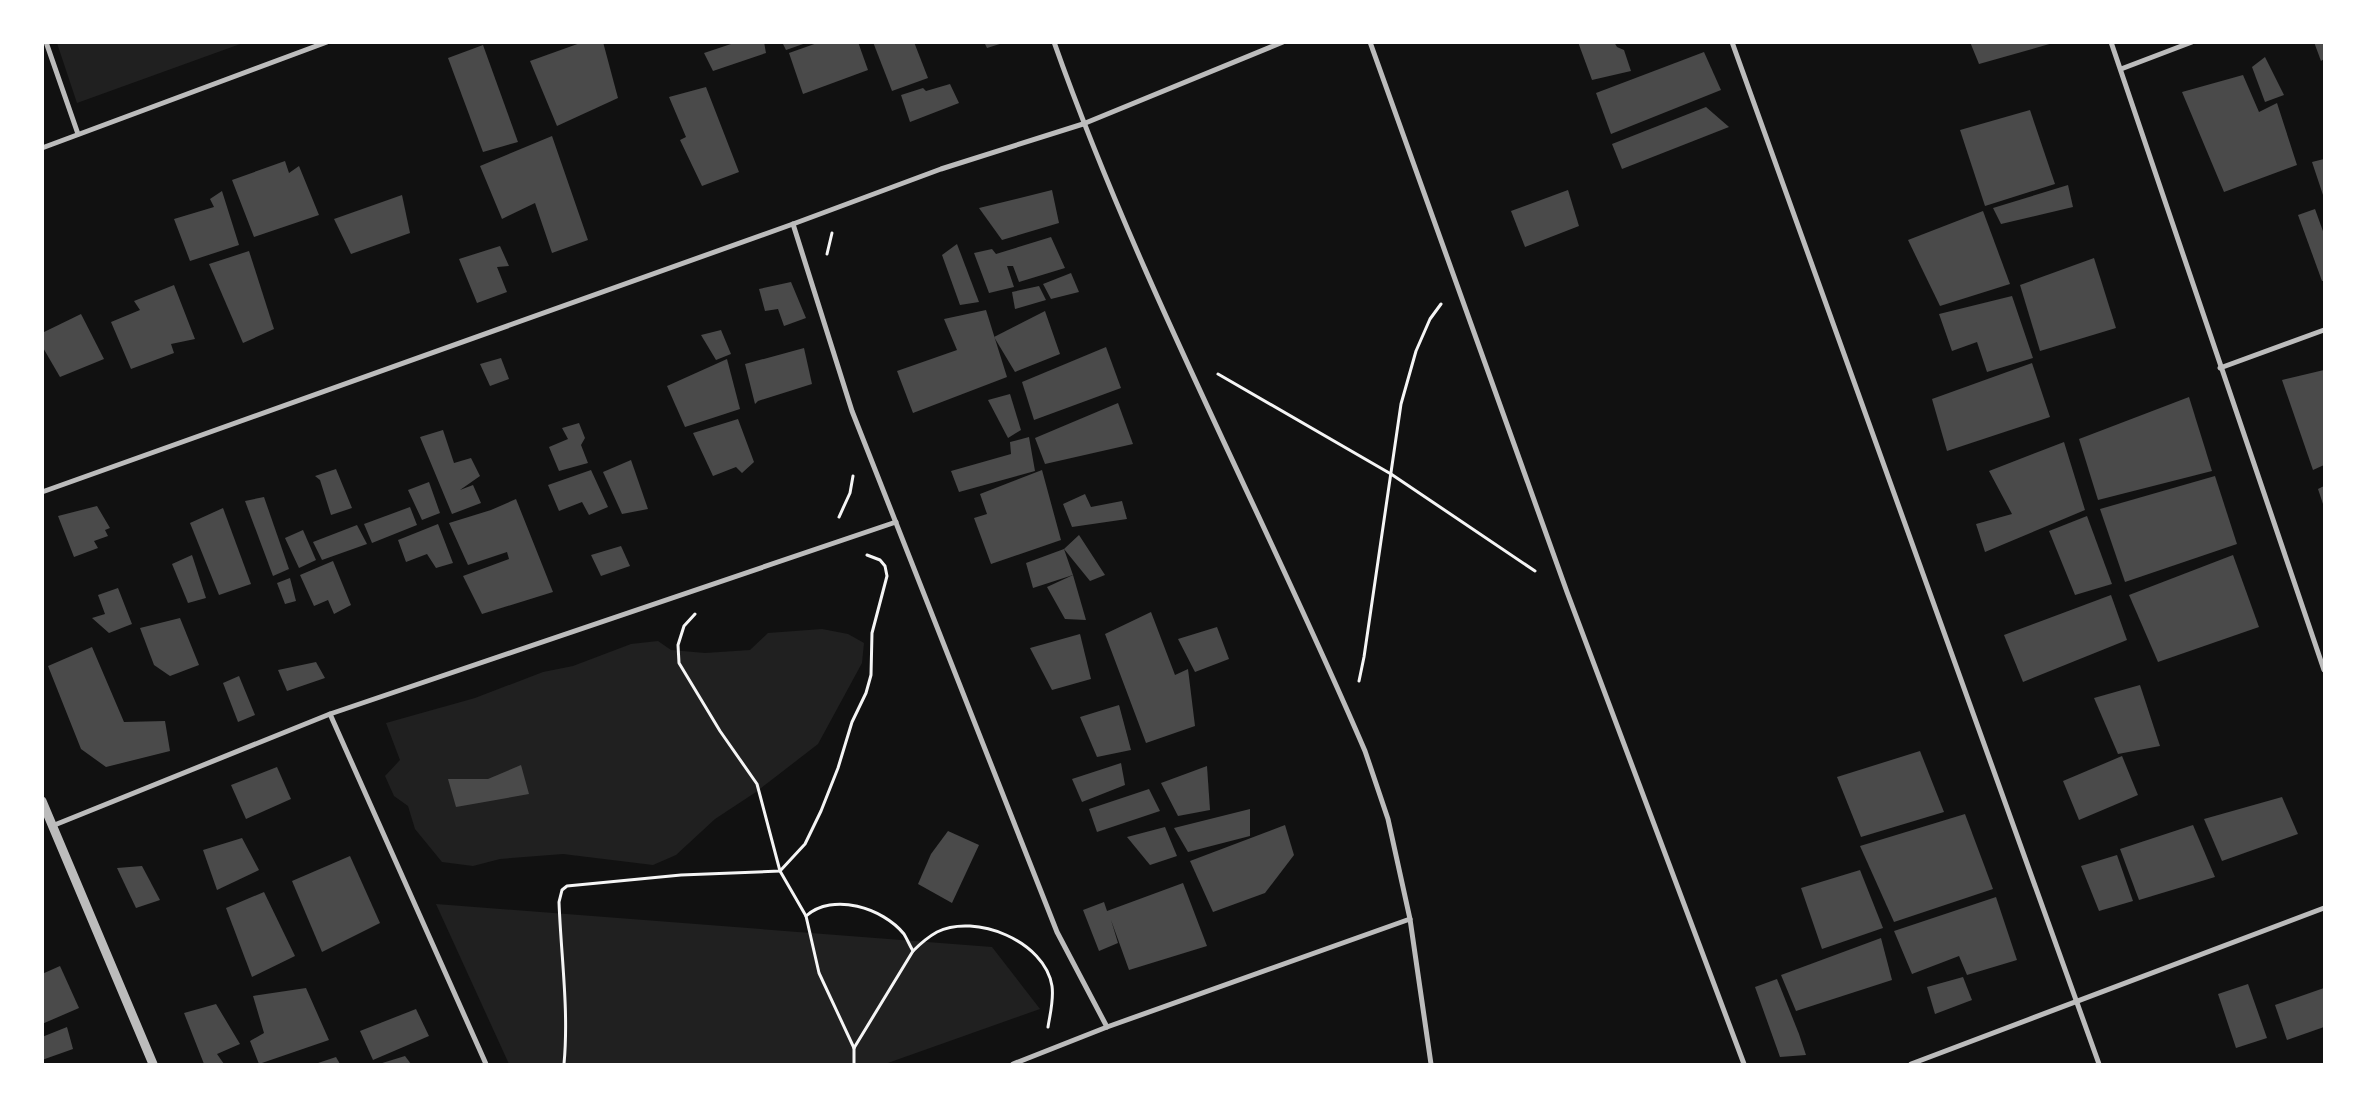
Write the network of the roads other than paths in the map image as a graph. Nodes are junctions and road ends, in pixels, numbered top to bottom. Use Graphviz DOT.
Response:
graph roads {
  1 [pos="46,42"];
  2 [pos="327,42"];
  3 [pos="1054,42"];
  4 [pos="1283,42"];
  5 [pos="1370,42"];
  6 [pos="1732,42"];
  7 [pos="2110,42"];
  8 [pos="2192,42"];
  9 [pos="2120,69"];
  10 [pos="1083,124"];
  11 [pos="78,134"];
  12 [pos="42,148"];
  13 [pos="793,224"];
  14 [pos="2324,330"];
  15 [pos="2220,368"];
  16 [pos="42,492"];
  17 [pos="896,522"];
  18 [pos="2322,655"];
  19 [pos="2324,670"];
  20 [pos="330,714"];
  21 [pos="42,801"];
  22 [pos="52,826"];
  23 [pos="2324,908"];
  24 [pos="1410,918"];
  25 [pos="2077,1002"];
  26 [pos="1107,1027"];
  27 [pos="152,1064"];
  28 [pos="486,1064"];
  29 [pos="1013,1064"];
  30 [pos="1431,1064"];
  31 [pos="1744,1064"];
  32 [pos="1910,1064"];
  33 [pos="2099,1064"];
  1 -- 11 [label="street"];
  2 -- 11 [label="street"];
  3 -- 10 [label="street"];
  4 -- 10 [label="street"];
  5 -- 31 [label="street"];
  6 -- 25 [label="street"];
  7 -- 9 [label="street"];
  8 -- 9 [label="street"];
  9 -- 15 [label="street"];
  10 -- 13 [label="street"];
  10 -- 24 [label="street"];
  11 -- 12 [label="street"];
  13 -- 16 [label="street"];
  13 -- 17 [label="street"];
  14 -- 15 [label="street"];
  15 -- 18 [label="street"];
  17 -- 20 [label="street"];
  17 -- 26 [label="street"];
  18 -- 19 [label="street"];
  20 -- 22 [label="street"];
  20 -- 28 [label="street"];
  21 -- 22 [label="street"];
  22 -- 27 [label="street"];
  23 -- 25 [label="street"];
  24 -- 26 [label="street"];
  24 -- 30 [label="street"];
  25 -- 32 [label="street"];
  25 -- 33 [label="street"];
  26 -- 29 [label="street"];
}
